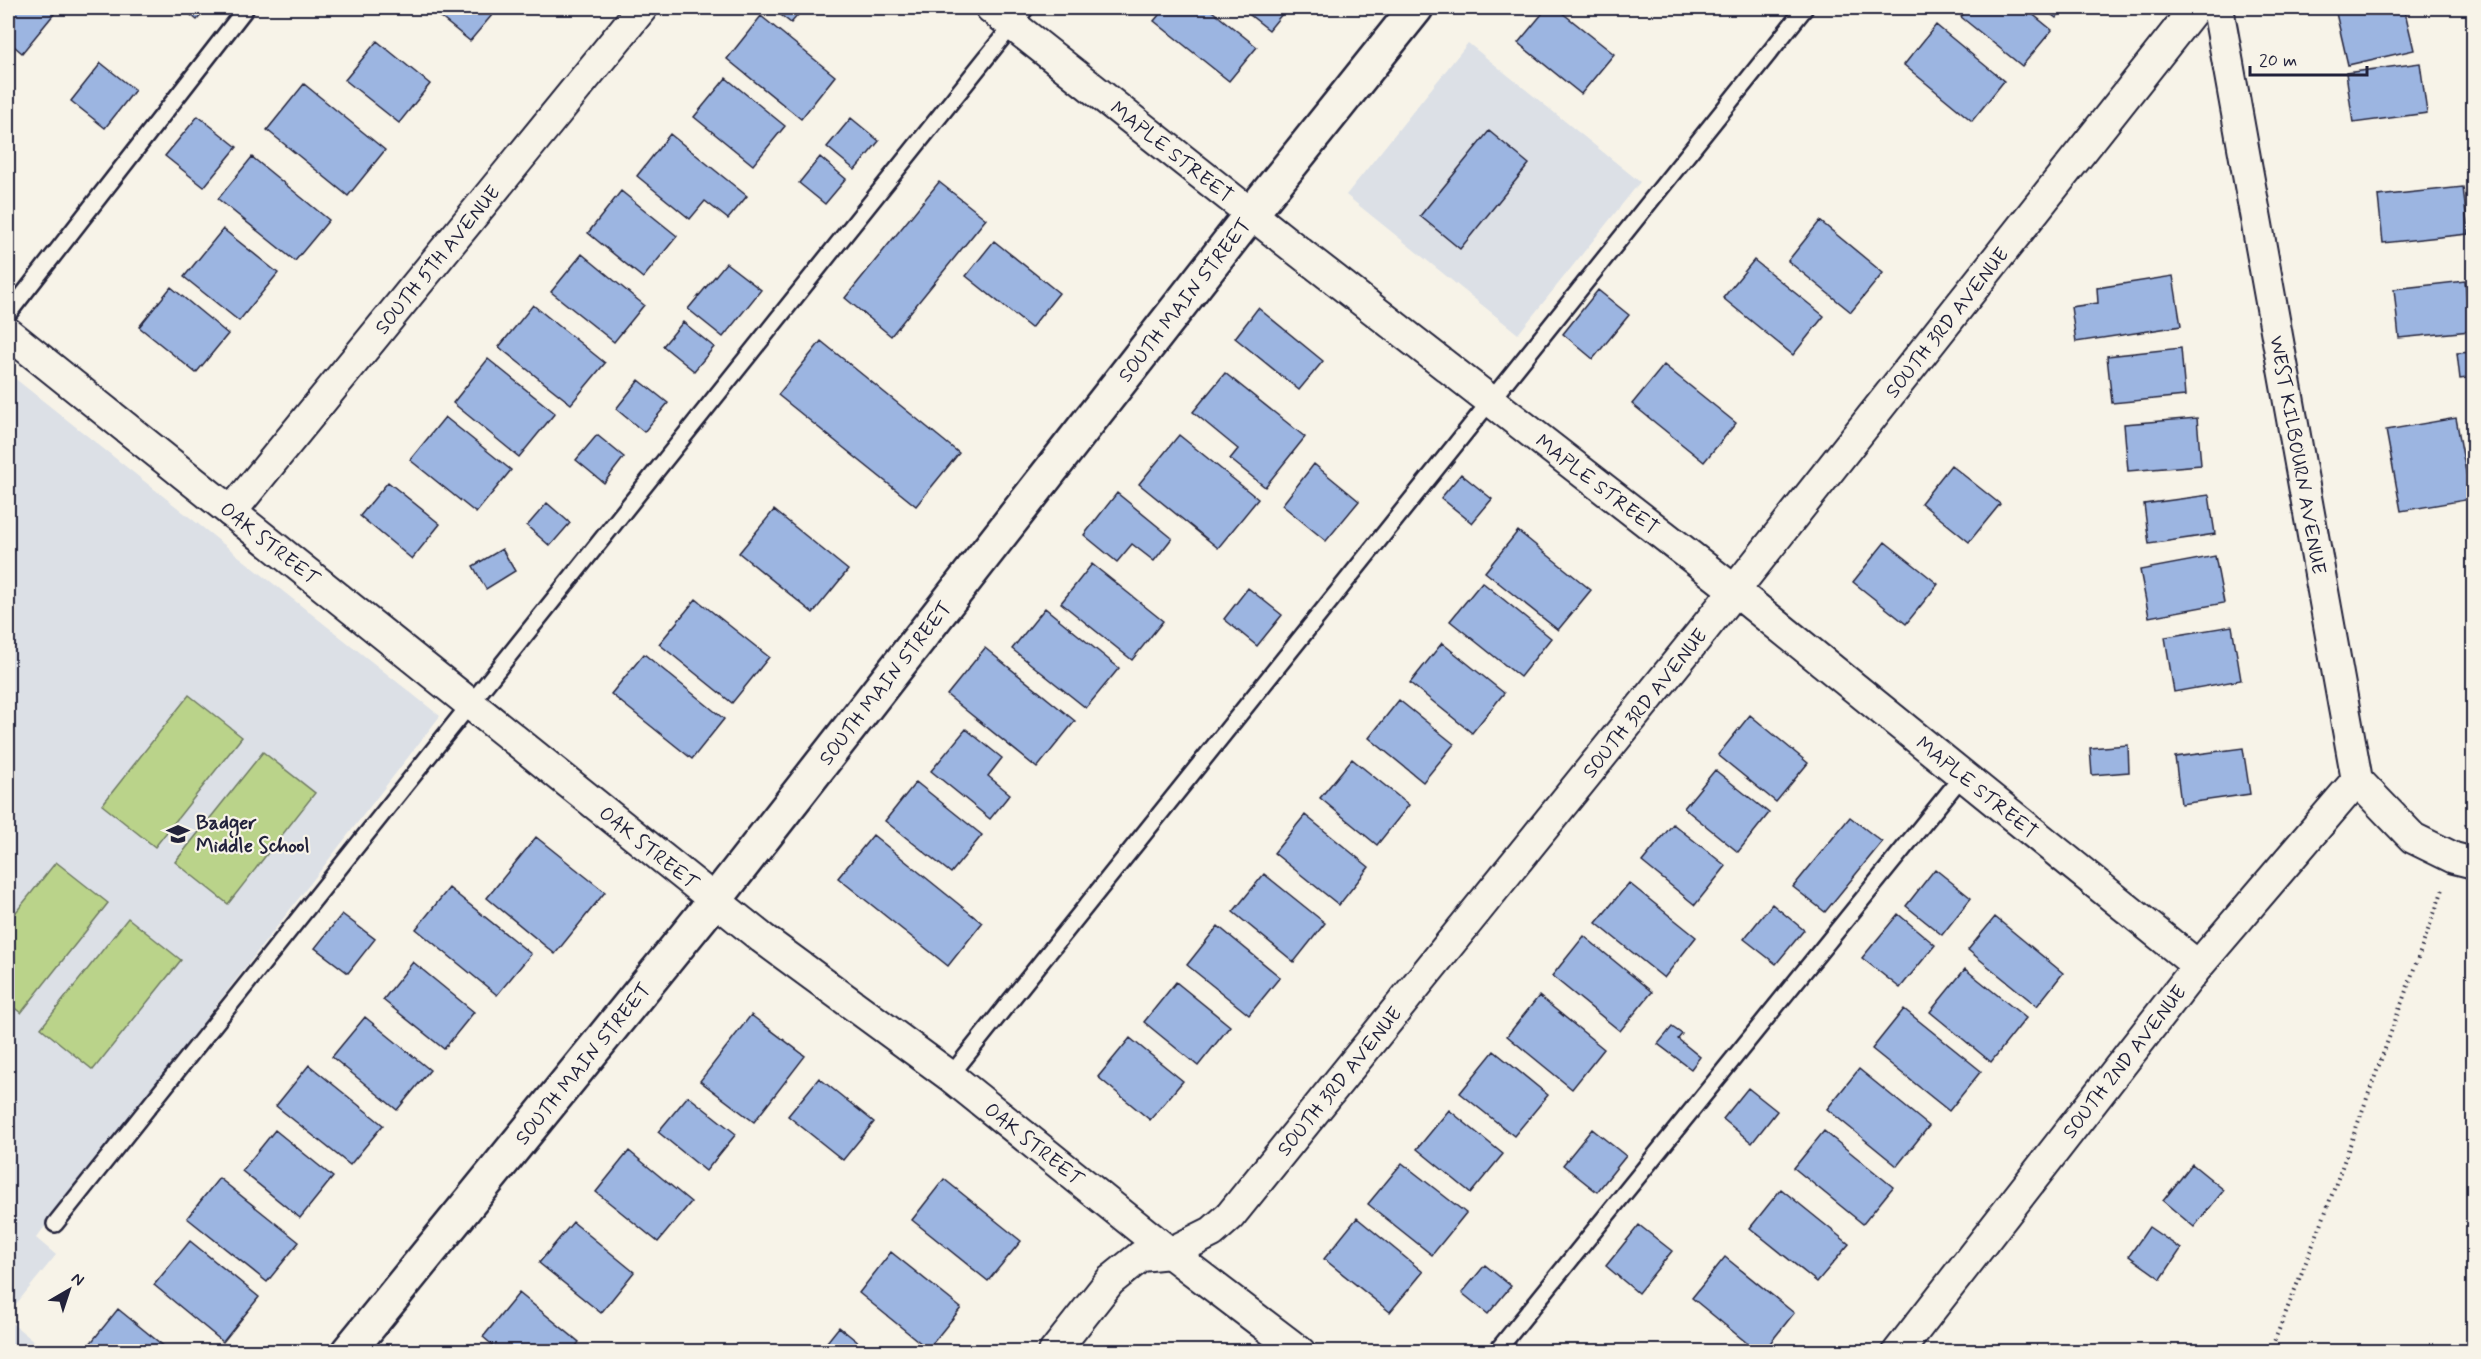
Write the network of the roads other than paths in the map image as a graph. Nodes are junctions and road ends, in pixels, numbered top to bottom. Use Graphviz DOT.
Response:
graph roads {
  1 [pos="246,8"];
  2 [pos="642,8"];
  3 [pos="1805,8"];
  4 [pos="2195,8"];
  5 [pos="2218,8"];
  6 [pos="1412,9"];
  7 [pos="1010,13"];
  8 [pos="1251,214"];
  9 [pos="8,314"];
  10 [pos="8,333"];
  11 [pos="1491,401"];
  12 [pos="231,512"];
  13 [pos="1734,590"];
  14 [pos="471,704"];
  15 [pos="1963,775"];
  16 [pos="2357,780"];
  17 [pos="2464,860"];
  18 [pos="715,900"];
  19 [pos="2198,966"];
  20 [pos="950,1076"];
  21 [pos="55,1224"];
  22 [pos="1170,1253"];
  23 [pos="348,1352"];
  24 [pos="1054,1352"];
  25 [pos="1300,1352"];
  26 [pos="1496,1352"];
  27 [pos="1898,1352"];
  1 -- 9 [label="lane"];
  2 -- 12 [label="street, SOUTH 5TH AVENUE"];
  3 -- 11 [label="lane"];
  4 -- 13 [label="street, SOUTH 3RD AVENUE"];
  5 -- 16 [label="street, WEST KILBOURN AVENUE"];
  6 -- 8 [label="main road, SOUTH MAIN STREET"];
  7 -- 8 [label="street, MAPLE STREET"];
  7 -- 14 [label="lane"];
  8 -- 11 [label="street, MAPLE STREET"];
  8 -- 18 [label="main road, SOUTH MAIN STREET"];
  10 -- 12 [label="street, OAK STREET"];
  11 -- 13 [label="street, MAPLE STREET"];
  11 -- 20 [label="lane"];
  12 -- 14 [label="street, OAK STREET"];
  13 -- 15 [label="street, MAPLE STREET"];
  13 -- 22 [label="street, SOUTH 3RD AVENUE"];
  14 -- 18 [label="street, OAK STREET"];
  14 -- 21 [label="lane"];
  15 -- 19 [label="street, MAPLE STREET"];
  15 -- 26 [label="lane"];
  16 -- 17 [label="street"];
  16 -- 19 [label="street, SOUTH 2ND AVENUE"];
  18 -- 20 [label="street, OAK STREET"];
  18 -- 23 [label="main road, SOUTH MAIN STREET"];
  19 -- 27 [label="street, SOUTH 2ND AVENUE"];
  20 -- 22 [label="street, OAK STREET"];
  22 -- 24 [label="street, SOUTH 3RD AVENUE"];
  22 -- 25 [label="street, OAK STREET"];
}
